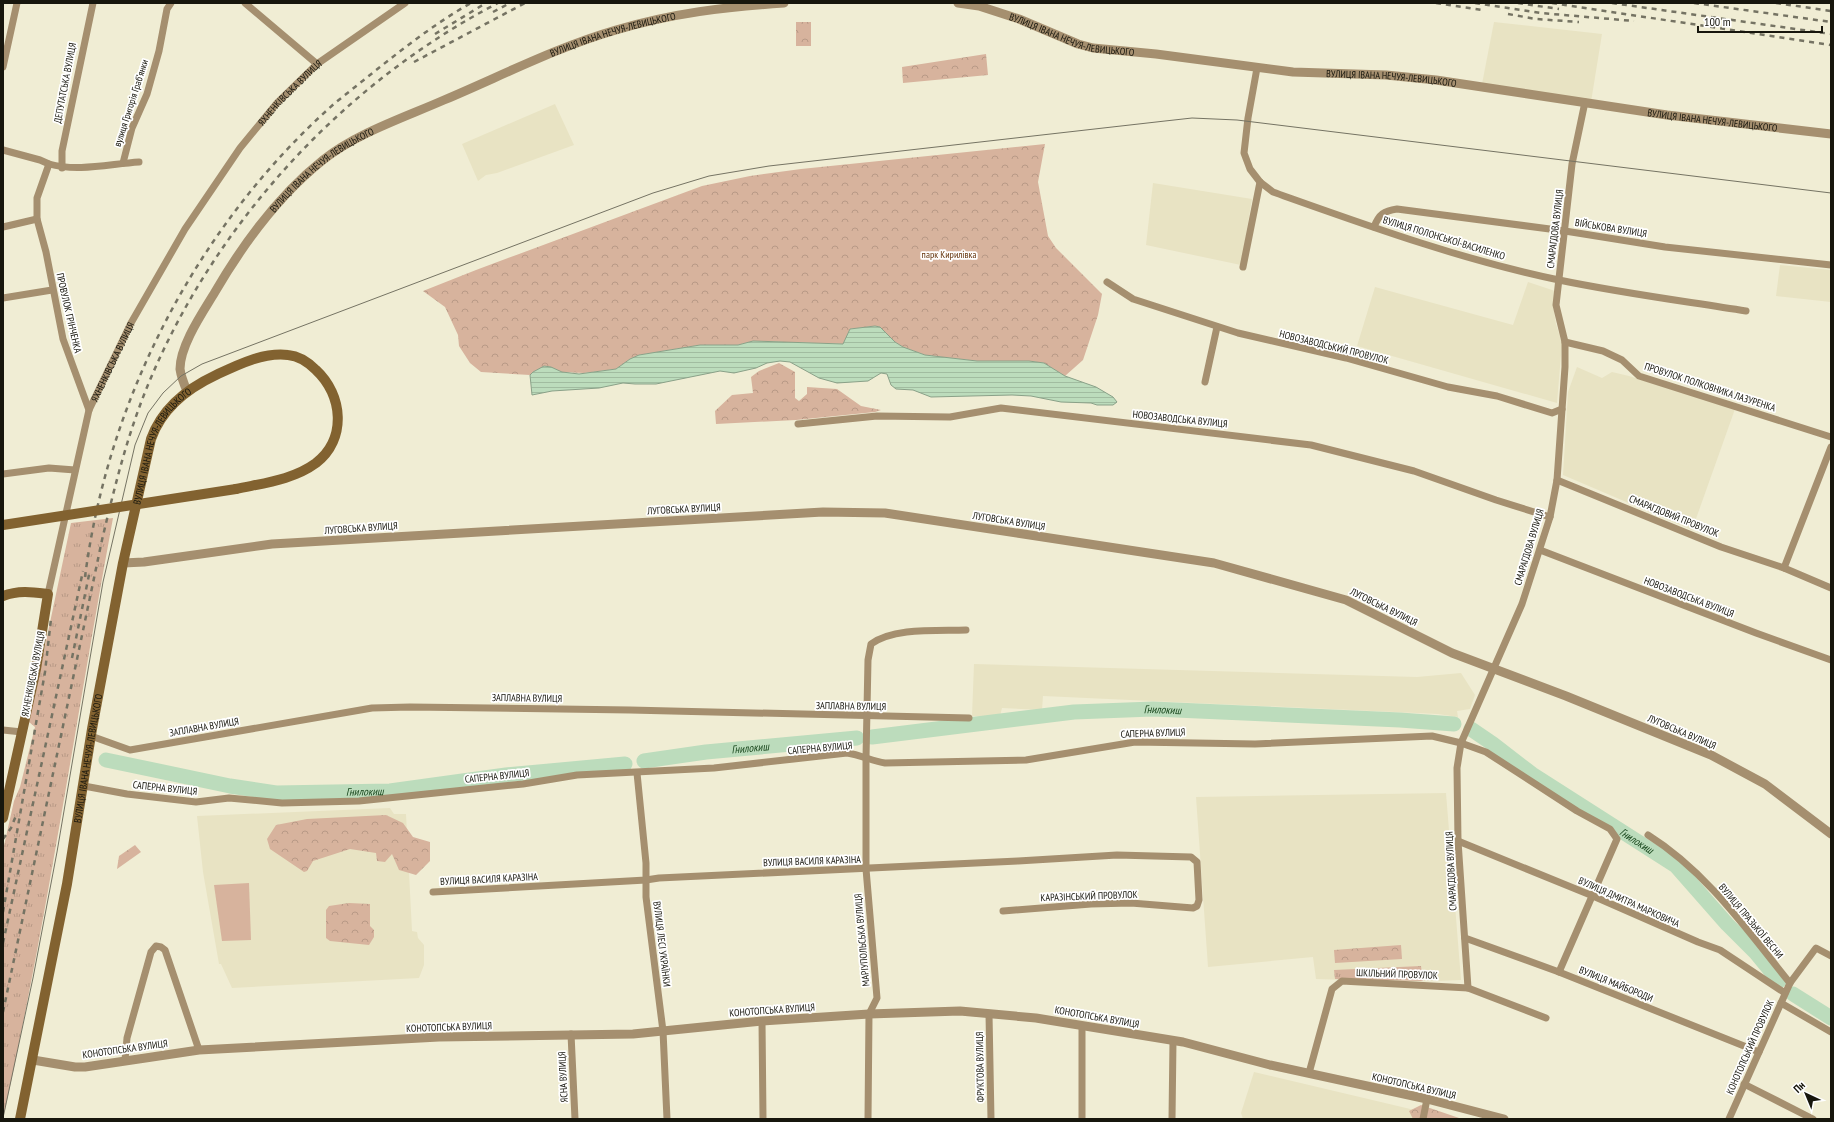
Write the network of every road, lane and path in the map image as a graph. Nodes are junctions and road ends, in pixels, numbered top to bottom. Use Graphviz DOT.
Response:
graph roads {
  1 [pos="17,3"];
  2 [pos="93,3"];
  3 [pos="171,3"];
  4 [pos="246,3"];
  5 [pos="405,3"];
  6 [pos="784,3"];
  7 [pos="958,3"];
  8 [pos="316,64"];
  9 [pos="3,67"];
  10 [pos="1257,68"];
  11 [pos="1585,102"];
  12 [pos="1831,134"];
  13 [pos="3,150"];
  14 [pos="139,162"];
  15 [pos="123,163"];
  16 [pos="49,164"];
  17 [pos="62,168"];
  18 [pos="1260,182"];
  19 [pos="36,219"];
  20 [pos="3,227"];
  21 [pos="1374,227"];
  22 [pos="1565,231"];
  23 [pos="1831,265"];
  24 [pos="1244,267"];
  25 [pos="1559,280"];
  26 [pos="1107,282"];
  27 [pos="52,290"];
  28 [pos="3,298"];
  29 [pos="1746,311"];
  30 [pos="1217,327"];
  31 [pos="1564,342"];
  32 [pos="1206,382"];
  33 [pos="187,391"];
  34 [pos="1562,409"];
  35 [pos="89,410"];
  36 [pos="798,424"];
  37 [pos="1831,438"];
  38 [pos="1831,447"];
  39 [pos="75,470"];
  40 [pos="3,474"];
  41 [pos="1557,480"];
  42 [pos="1550,517"];
  43 [pos="3,525"];
  44 [pos="1540,550"];
  45 [pos="123,563"];
  46 [pos="1784,568"];
  47 [pos="1831,588"];
  48 [pos="48,594"];
  49 [pos="3,596"];
  50 [pos="966,630"];
  51 [pos="1831,660"];
  52 [pos="1494,668"];
  53 [pos="868,717"];
  54 [pos="969,718"];
  55 [pos="3,730"];
  56 [pos="22,732"];
  57 [pos="91,736"];
  58 [pos="1461,743"];
  59 [pos="866,758"];
  60 [pos="636,772"];
  61 [pos="84,786"];
  62 [pos="3,818"];
  63 [pos="1831,834"];
  64 [pos="1648,835"];
  65 [pos="1458,841"];
  66 [pos="1193,858"];
  67 [pos="866,868"];
  68 [pos="646,880"];
  69 [pos="433,892"];
  70 [pos="1593,896"];
  71 [pos="1002,911"];
  72 [pos="1465,938"];
  73 [pos="1831,956"];
  74 [pos="1559,972"];
  75 [pos="1790,983"];
  76 [pos="1468,988"];
  77 [pos="1785,993"];
  78 [pos="1781,1003"];
  79 [pos="869,1014"];
  80 [pos="989,1014"];
  81 [pos="1546,1018"];
  82 [pos="762,1021"];
  83 [pos="1082,1026"];
  84 [pos="663,1031"];
  85 [pos="1831,1032"];
  86 [pos="570,1034"];
  87 [pos="1173,1041"];
  88 [pos="199,1050"];
  89 [pos="1759,1052"];
  90 [pos="33,1060"];
  91 [pos="125,1060"];
  92 [pos="1309,1073"];
  93 [pos="1744,1084"];
  94 [pos="1427,1099"];
  95 [pos="20,1119"];
  96 [pos="575,1119"];
  97 [pos="667,1119"];
  98 [pos="763,1119"];
  99 [pos="868,1119"];
  100 [pos="991,1119"];
  101 [pos="1082,1119"];
  102 [pos="1172,1119"];
  103 [pos="1423,1119"];
  104 [pos="1504,1119"];
  105 [pos="1729,1119"];
  106 [pos="1813,1119"];
  1 -- 9 [label="street"];
  2 -- 17 [label="street, ДЕПУТАТСЬКА ВУЛИЦЯ"];
  3 -- 15 [label="street, вулиця Григорія Грабʼянки"];
  4 -- 8 [label="street"];
  5 -- 8 [label="street, ЯХНЕНКІВСЬКА ВУЛИЦЯ"];
  6 -- 33 [label="street, ВУЛИЦЯ ІВАНА НЕЧУЯ-ЛЕВИЦЬКОГО"];
  7 -- 10 [label="street, ВУЛИЦЯ ІВАНА НЕЧУЯ-ЛЕВИЦЬКОГО"];
  8 -- 35 [label="street, ЯХНЕНКІВСЬКА ВУЛИЦЯ"];
  10 -- 11 [label="street, ВУЛИЦЯ ІВАНА НЕЧУЯ-ЛЕВИЦЬКОГО"];
  10 -- 18 [label="street, ВУЛИЦЯ ПОЛОНСЬКОЇ-ВАСИЛЕНКО"];
  11 -- 12 [label="street, ВУЛИЦЯ ІВАНА НЕЧУЯ-ЛЕВИЦЬКОГО"];
  11 -- 22 [label="street, СМАРАГДОВА ВУЛИЦЯ"];
  13 -- 16 [label="street"];
  14 -- 15 [label="street"];
  15 -- 17 [label="street"];
  16 -- 17 [label="street"];
  16 -- 19 [label="street, ПРОВУЛОК ГРІНЧЕНКА"];
  18 -- 21 [label="street, ВУЛИЦЯ ПОЛОНСЬКОЇ-ВАСИЛЕНКО"];
  18 -- 24 [label="street"];
  19 -- 20 [label="street"];
  19 -- 27 [label="street, ПРОВУЛОК ГРІНЧЕНКА"];
  21 -- 22 [label="street, ВІЙСЬКОВА ВУЛИЦЯ"];
  21 -- 25 [label="street, ВУЛИЦЯ ПОЛОНСЬКОЇ-ВАСИЛЕНКО"];
  22 -- 23 [label="street, ВІЙСЬКОВА ВУЛИЦЯ"];
  22 -- 25 [label="street, СМАРАГДОВА ВУЛИЦЯ"];
  25 -- 29 [label="street, ВУЛИЦЯ ПОЛОНСЬКОЇ-ВАСИЛЕНКО"];
  25 -- 31 [label="street, СМАРАГДОВА ВУЛИЦЯ"];
  26 -- 30 [label="street, НОВОЗАВОДСЬКИЙ ПРОВУЛОК"];
  27 -- 28 [label="street"];
  27 -- 35 [label="street, ПРОВУЛОК ГРІНЧЕНКА"];
  30 -- 32 [label="street"];
  30 -- 34 [label="street, НОВОЗАВОДСЬКИЙ ПРОВУЛОК"];
  31 -- 34 [label="street, СМАРАГДОВА ВУЛИЦЯ"];
  31 -- 37 [label="street, ПРОВУЛОК ПОЛКОВНИКА ЛАЗУРЕНКА"];
  33 -- 43 [label="main road, bridge"];
  33 -- 45 [label="main road, ВУЛИЦЯ ІВАНА НЕЧУЯ-ЛЕВИЦЬКОГО"];
  34 -- 41 [label="street, СМАРАГДОВА ВУЛИЦЯ"];
  35 -- 39 [label="street, ЯХНЕНКІВСЬКА ВУЛИЦЯ"];
  36 -- 42 [label="street, НОВОЗАВОДСЬКА ВУЛИЦЯ"];
  38 -- 46 [label="street"];
  39 -- 40 [label="street"];
  39 -- 48 [label="street, ЯХНЕНКІВСЬКА ВУЛИЦЯ"];
  41 -- 42 [label="street, СМАРАГДОВА ВУЛИЦЯ"];
  41 -- 46 [label="street, СМАРАГДОВИЙ ПРОВУЛОК"];
  42 -- 44 [label="street, СМАРАГДОВА ВУЛИЦЯ"];
  44 -- 51 [label="street, НОВОЗАВОДСЬКА ВУЛИЦЯ"];
  44 -- 52 [label="street, СМАРАГДОВА ВУЛИЦЯ"];
  45 -- 52 [label="street, ЛУГОВСЬКА ВУЛИЦЯ"];
  45 -- 57 [label="main road, ВУЛИЦЯ ІВАНА НЕЧУЯ-ЛЕВИЦЬКОГО"];
  46 -- 47 [label="street, СМАРАГДОВИЙ ПРОВУЛОК"];
  48 -- 49 [label="main road"];
  48 -- 56 [label="main road, ЯХНЕНКІВСЬКА ВУЛИЦЯ"];
  50 -- 53 [label="street, МАРІУПОЛЬСЬКА ВУЛИЦЯ"];
  52 -- 58 [label="street, СМАРАГДОВА ВУЛИЦЯ"];
  52 -- 63 [label="street, ЛУГОВСЬКА ВУЛИЦЯ"];
  53 -- 54 [label="street, ЗАПЛАВНА ВУЛИЦЯ"];
  53 -- 57 [label="street, ЗАПЛАВНА ВУЛИЦЯ"];
  53 -- 59 [label="street, МАРІУПОЛЬСЬКА ВУЛИЦЯ"];
  55 -- 56 [label="street"];
  56 -- 62 [label="main road, ЯХНЕНКІВСЬКА ВУЛИЦЯ"];
  57 -- 61 [label="main road, ВУЛИЦЯ ІВАНА НЕЧУЯ-ЛЕВИЦЬКОГО"];
  58 -- 59 [label="street, САПЕРНА ВУЛИЦЯ"];
  58 -- 65 [label="street, СМАРАГДОВА ВУЛИЦЯ"];
  58 -- 70 [label="street"];
  59 -- 60 [label="street, САПЕРНА ВУЛИЦЯ"];
  59 -- 67 [label="street, МАРІУПОЛЬСЬКА ВУЛИЦЯ"];
  60 -- 61 [label="street, САПЕРНА ВУЛИЦЯ"];
  60 -- 68 [label="street, ВУЛИЦЯ ЛЕСІ УКРАЇНКИ"];
  61 -- 90 [label="main road, ВУЛИЦЯ ІВАНА НЕЧУЯ-ЛЕВИЦЬКОГО"];
  64 -- 75 [label="street, ВУЛИЦЯ ПРАЗЬКОЇ ВЕСНИ"];
  65 -- 70 [label="street, ВУЛИЦЯ ДМИТРА МАРКОВИЧА"];
  65 -- 72 [label="street, СМАРАГДОВА ВУЛИЦЯ"];
  66 -- 67 [label="street, ВУЛИЦЯ ВАСИЛЯ КАРАЗІНА"];
  66 -- 71 [label="street, КАРАЗІНСЬКИЙ ПРОВУЛОК"];
  67 -- 68 [label="street, ВУЛИЦЯ ВАСИЛЯ КАРАЗІНА"];
  67 -- 79 [label="street, МАРІУПОЛЬСЬКА ВУЛИЦЯ"];
  68 -- 69 [label="street, ВУЛИЦЯ ВАСИЛЯ КАРАЗІНА"];
  68 -- 84 [label="street, ВУЛИЦЯ ЛЕСІ УКРАЇНКИ"];
  70 -- 74 [label="street"];
  70 -- 77 [label="street, ВУЛИЦЯ ДМИТРА МАРКОВИЧА"];
  72 -- 74 [label="street, ВУЛИЦЯ МАЙБОРОДИ"];
  72 -- 76 [label="street, СМАРАГДОВА ВУЛИЦЯ"];
  73 -- 75 [label="street"];
  74 -- 89 [label="street, ВУЛИЦЯ МАЙБОРОДИ"];
  75 -- 77 [label="street, КОНОТОПСЬКИЙ ПРОВУЛОК"];
  76 -- 81 [label="street, ШКІЛЬНИЙ ПРОВУЛОК"];
  76 -- 92 [label="street, ШКІЛЬНИЙ ПРОВУЛОК"];
  77 -- 78 [label="street, КОНОТОПСЬКИЙ ПРОВУЛОК"];
  78 -- 85 [label="street"];
  78 -- 89 [label="street, КОНОТОПСЬКИЙ ПРОВУЛОК"];
  79 -- 80 [label="street, КОНОТОПСЬКА ВУЛИЦЯ"];
  79 -- 82 [label="street, КОНОТОПСЬКА ВУЛИЦЯ"];
  79 -- 99 [label="street, МАРІУПОЛЬСЬКА ВУЛИЦЯ"];
  80 -- 83 [label="street, КОНОТОПСЬКА ВУЛИЦЯ"];
  80 -- 100 [label="street, ФРУКТОВА ВУЛИЦЯ"];
  82 -- 84 [label="street, КОНОТОПСЬКА ВУЛИЦЯ"];
  82 -- 98 [label="street"];
  83 -- 87 [label="street, КОНОТОПСЬКА ВУЛИЦЯ"];
  83 -- 101 [label="street"];
  84 -- 86 [label="street, КОНОТОПСЬКА ВУЛИЦЯ"];
  84 -- 97 [label="street, ВУЛИЦЯ ЛЕСІ УКРАЇНКИ"];
  86 -- 88 [label="street, КОНОТОПСЬКА ВУЛИЦЯ"];
  86 -- 96 [label="street, ЯСНА ВУЛИЦЯ"];
  87 -- 92 [label="street, КОНОТОПСЬКА ВУЛИЦЯ"];
  87 -- 102 [label="street"];
  88 -- 91 [label="street, КОНОТОПСЬКА ВУЛИЦЯ"];
  88 -- 91 [label="street"];
  89 -- 93 [label="street, КОНОТОПСЬКИЙ ПРОВУЛОК"];
  90 -- 91 [label="street, КОНОТОПСЬКА ВУЛИЦЯ"];
  90 -- 95 [label="main road, ВУЛИЦЯ ІВАНА НЕЧУЯ-ЛЕВИЦЬКОГО"];
  92 -- 94 [label="street, КОНОТОПСЬКА ВУЛИЦЯ"];
  93 -- 105 [label="street, КОНОТОПСЬКИЙ ПРОВУЛОК"];
  93 -- 106 [label="street"];
  94 -- 103 [label="street"];
  94 -- 104 [label="street, КОНОТОПСЬКА ВУЛИЦЯ"];
}
